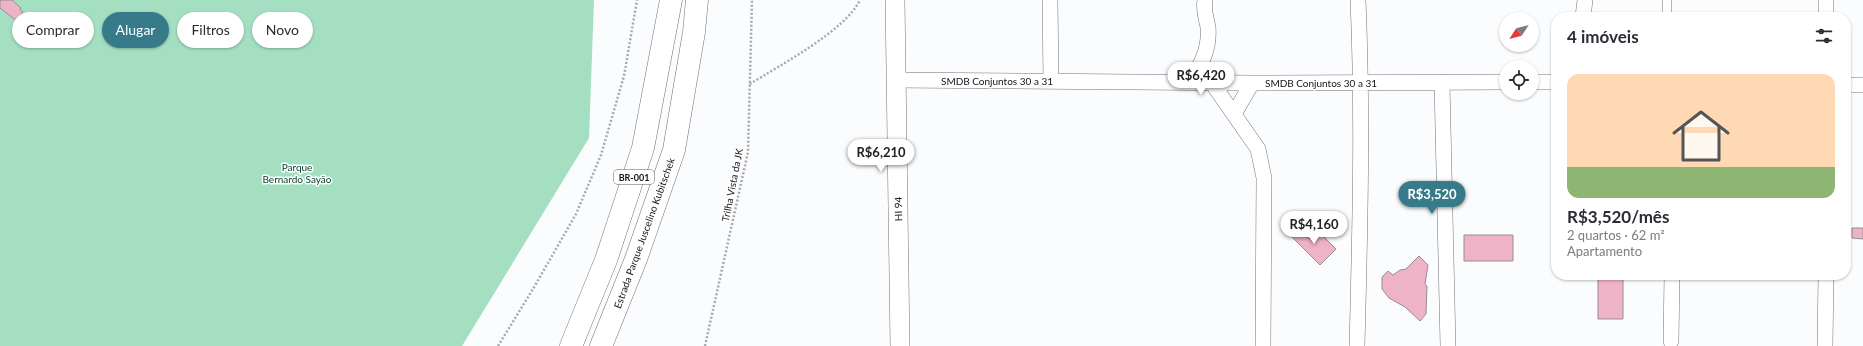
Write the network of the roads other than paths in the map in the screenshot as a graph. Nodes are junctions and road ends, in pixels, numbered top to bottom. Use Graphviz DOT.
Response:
graph roads {
  1 [pos="671,0"];
  2 [pos="698,0"];
  3 [pos="895,0"];
  4 [pos="1050,0"];
  5 [pos="1205,0"];
  6 [pos="1358,0"];
  7 [pos="1585,0"];
  8 [pos="1667,0"];
  9 [pos="1826,0"];
  10 [pos="1584,12"];
  11 [pos="1667,12"];
  12 [pos="1826,12"];
  13 [pos="895,80"];
  14 [pos="1051,81"];
  15 [pos="1190,82"];
  16 [pos="1212,82"];
  17 [pos="1499,82"];
  18 [pos="1539,82"];
  19 [pos="1551,82"];
  20 [pos="1252,83"];
  21 [pos="1442,83"];
  22 [pos="1362,84"];
  23 [pos="1851,84"];
  24 [pos="1863,85"];
  25 [pos="1234,114"];
  26 [pos="1672,280"];
  27 [pos="1826,280"];
  28 [pos="1671,341"];
  29 [pos="571,346"];
  30 [pos="601,346"];
  31 [pos="900,346"];
  32 [pos="1263,346"];
  33 [pos="1357,346"];
  34 [pos="1448,346"];
  35 [pos="1825,346"];
  1 -- 29 [label="highway, BR-001"];
  2 -- 30 [label="highway, Estrada Parque Juscelino Kubitschek / BR-001"];
  3 -- 13 [label="street, HI 94"];
  4 -- 14 [label="street"];
  5 -- 15 [label="street"];
  6 -- 22 [label="street"];
  7 -- 10 [label="street"];
  8 -- 11 [label="lane"];
  9 -- 12 [label="street"];
  13 -- 14 [label="street, SMDB Conjuntos 30 a 31"];
  13 -- 31 [label="street, HI 94"];
  14 -- 15 [label="street, SMDB Conjuntos 30 a 31"];
  15 -- 16 [label="street, SMDB Conjuntos 30 a 31"];
  16 -- 20 [label="street, SMDB Conjuntos 30 a 31"];
  16 -- 25 [label="street"];
  17 -- 21 [label="street, SMDB Conjuntos 30 a 31"];
  18 -- 19 [label="street"];
  20 -- 22 [label="street, SMDB Conjuntos 30 a 31"];
  20 -- 25 [label="street"];
  21 -- 22 [label="street, SMDB Conjuntos 30 a 31"];
  21 -- 34 [label="street"];
  22 -- 33 [label="street"];
  23 -- 24 [label="street"];
  25 -- 32 [label="street"];
  26 -- 28 [label="street"];
  27 -- 35 [label="street"];
}
